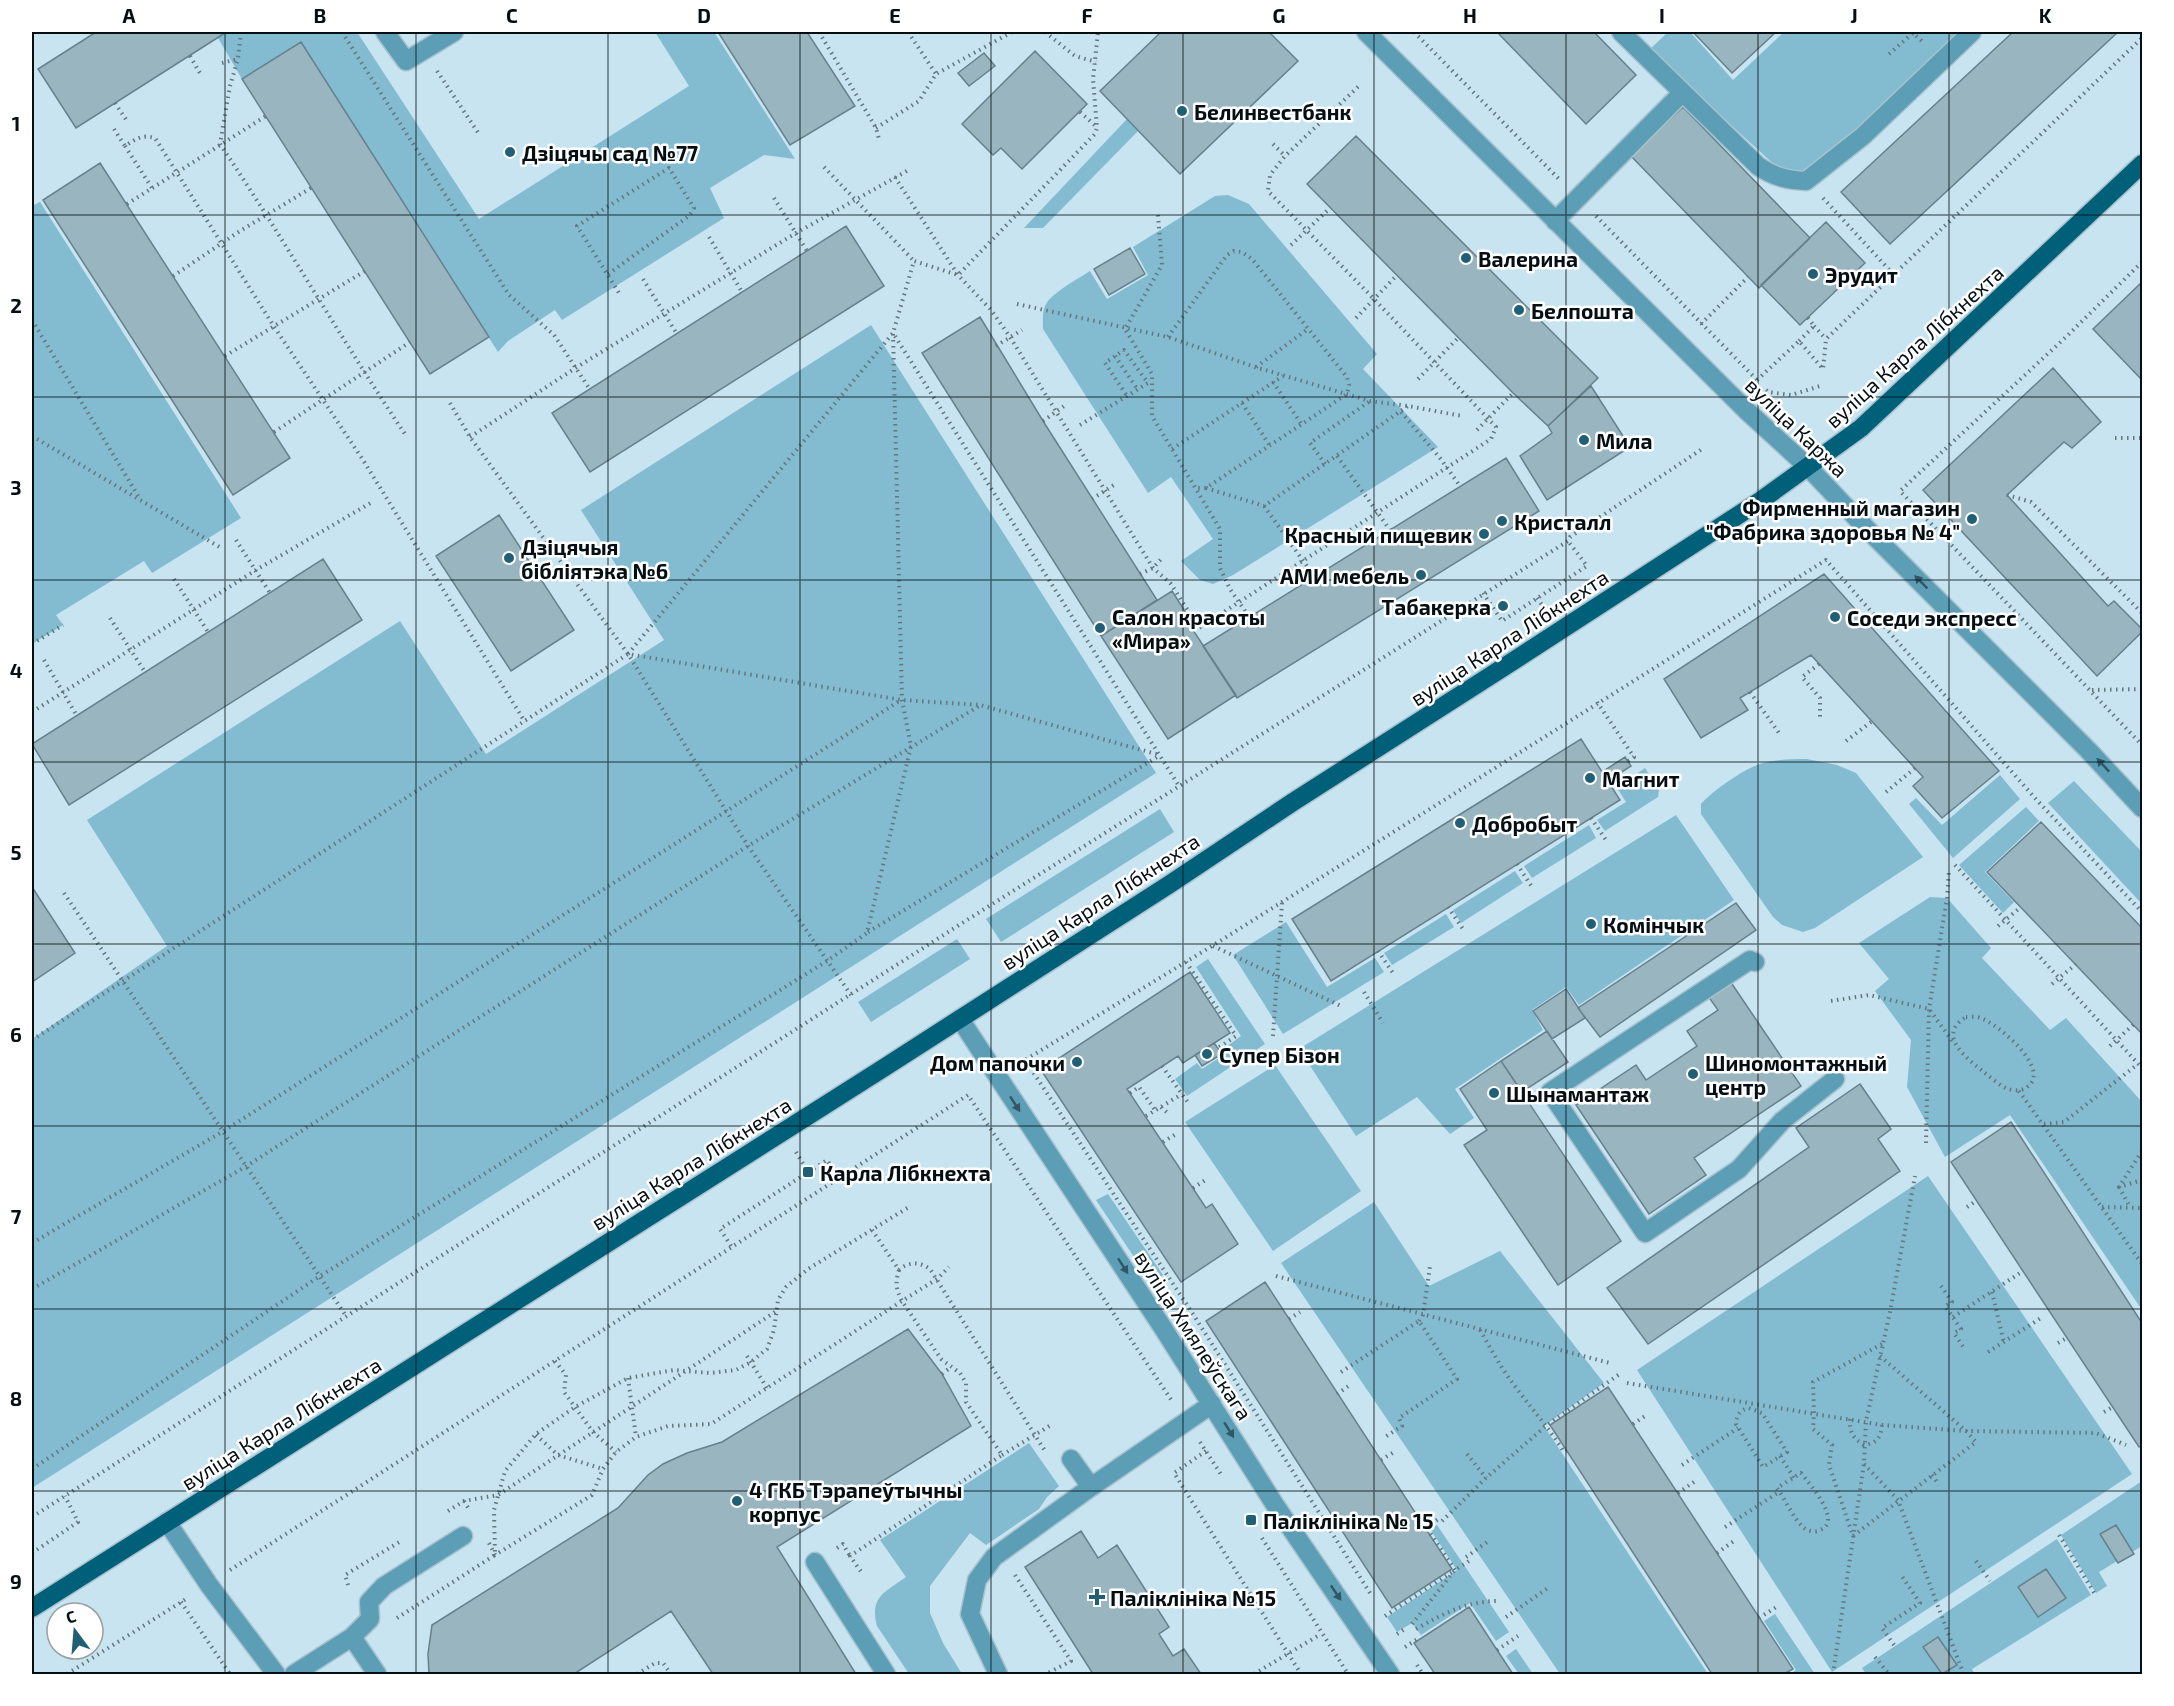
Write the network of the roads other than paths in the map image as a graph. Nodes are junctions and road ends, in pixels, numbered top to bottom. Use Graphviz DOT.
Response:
graph roads {
  1 [pos="385,32"];
  2 [pos="454,32"];
  3 [pos="1366,32"];
  4 [pos="1621,32"];
  5 [pos="1972,32"];
  6 [pos="1682,93"];
  7 [pos="2142,164"];
  8 [pos="1555,221"];
  9 [pos="1808,467"];
  10 [pos="2142,808"];
  11 [pos="1755,962"];
  12 [pos="960,1019"];
  13 [pos="1835,1079"];
  14 [pos="1212,1404"];
  15 [pos="1071,1459"];
  16 [pos="1091,1487"];
  17 [pos="167,1522"];
  18 [pos="463,1536"];
  19 [pos="815,1562"];
  20 [pos="32,1608"];
  21 [pos="352,1637"];
  22 [pos="276,1674"];
  23 [pos="294,1674"];
  24 [pos="377,1674"];
  25 [pos="886,1674"];
  26 [pos="998,1674"];
  27 [pos="1390,1674"];
  1 -- 2 [label="street"];
  3 -- 8 [label="street, вуліца Каржа"];
  4 -- 6 [label="street"];
  5 -- 6 [label="street"];
  6 -- 8 [label="street"];
  7 -- 9 [label="main road, вуліца Карла Лібкнехта"];
  8 -- 9 [label="street, вуліца Каржа"];
  10 -- 9 [label="street, вуліца Каржа, one-way"];
  9 -- 12 [label="main road, вуліца Карла Лібкнехта"];
  11 -- 13 [label="street"];
  12 -- 14 [label="street, вуліца Хмялеўскага, one-way"];
  12 -- 17 [label="main road, вуліца Карла Лібкнехта"];
  14 -- 16 [label="street"];
  14 -- 27 [label="street, вуліца Хмялеўскага, one-way"];
  15 -- 16 [label="street"];
  16 -- 26 [label="street"];
  17 -- 20 [label="main road, вуліца Карла Лібкнехта"];
  17 -- 22 [label="street"];
  18 -- 21 [label="street"];
  19 -- 25 [label="street"];
  21 -- 23 [label="street"];
  21 -- 24 [label="street"];
}
